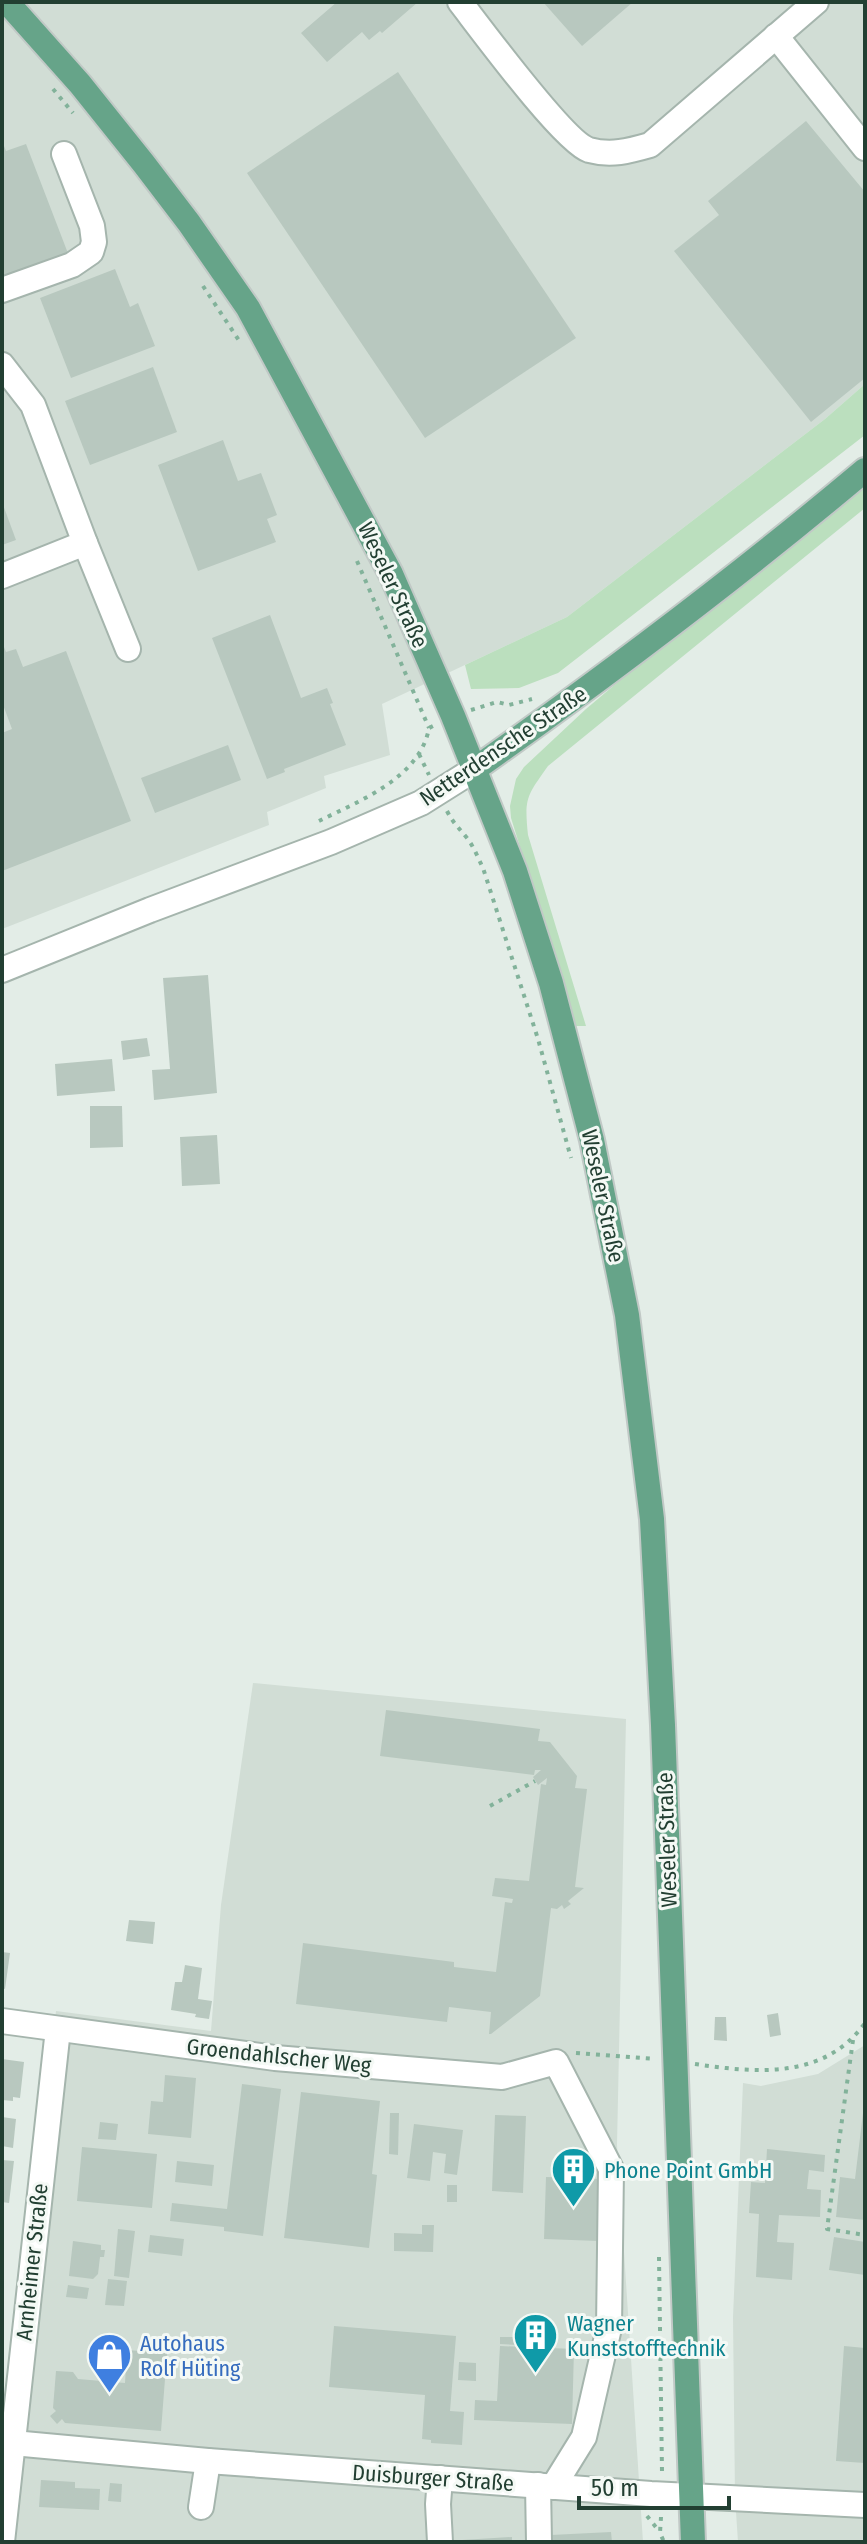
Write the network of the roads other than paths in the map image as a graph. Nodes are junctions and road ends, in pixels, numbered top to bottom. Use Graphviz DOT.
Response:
graph roads {
  1 [pos="7,2"];
  2 [pos="460,2"];
  3 [pos="816,2"];
  4 [pos="776,36"];
  5 [pos="865,148"];
  6 [pos="64,154"];
  7 [pos="2,290"];
  8 [pos="2,365"];
  9 [pos="865,470"];
  10 [pos="85,543"];
  11 [pos="2,576"];
  12 [pos="128,649"];
  13 [pos="475,769"];
  14 [pos="2,970"];
  15 [pos="2,2021"];
  16 [pos="58,2029"];
  17 [pos="7,2443"];
  18 [pos="208,2461"];
  19 [pos="440,2478"];
  20 [pos="546,2486"];
  21 [pos="690,2496"];
  22 [pos="865,2505"];
  23 [pos="201,2507"];
  24 [pos="2,2542"];
  25 [pos="440,2542"];
  26 [pos="539,2542"];
  27 [pos="693,2542"];
  1 -- 13 [label="main road, Weseler Straße"];
  2 -- 4 [label="street"];
  3 -- 4 [label="street"];
  4 -- 5 [label="street"];
  6 -- 7 [label="street"];
  8 -- 10 [label="street"];
  9 -- 13 [label="main road, Netterdensche Straße"];
  10 -- 11 [label="street"];
  10 -- 12 [label="street"];
  13 -- 14 [label="street, Netterdensche Straße"];
  13 -- 21 [label="main road, Weseler Straße"];
  15 -- 16 [label="street, Groendahlscher Weg"];
  16 -- 17 [label="street, Arnheimer Straße"];
  16 -- 20 [label="street, Groendahlscher Weg"];
  17 -- 18 [label="street, Duisburger Straße"];
  17 -- 24 [label="street, Arnheimer Straße"];
  18 -- 19 [label="street, Duisburger Straße"];
  18 -- 23 [label="street"];
  19 -- 20 [label="street, Duisburger Straße"];
  19 -- 25 [label="street"];
  20 -- 21 [label="street, Duisburger Straße"];
  20 -- 26 [label="street"];
  21 -- 22 [label="street, Duisburger Straße"];
  21 -- 27 [label="main road, Weseler Straße"];
}
